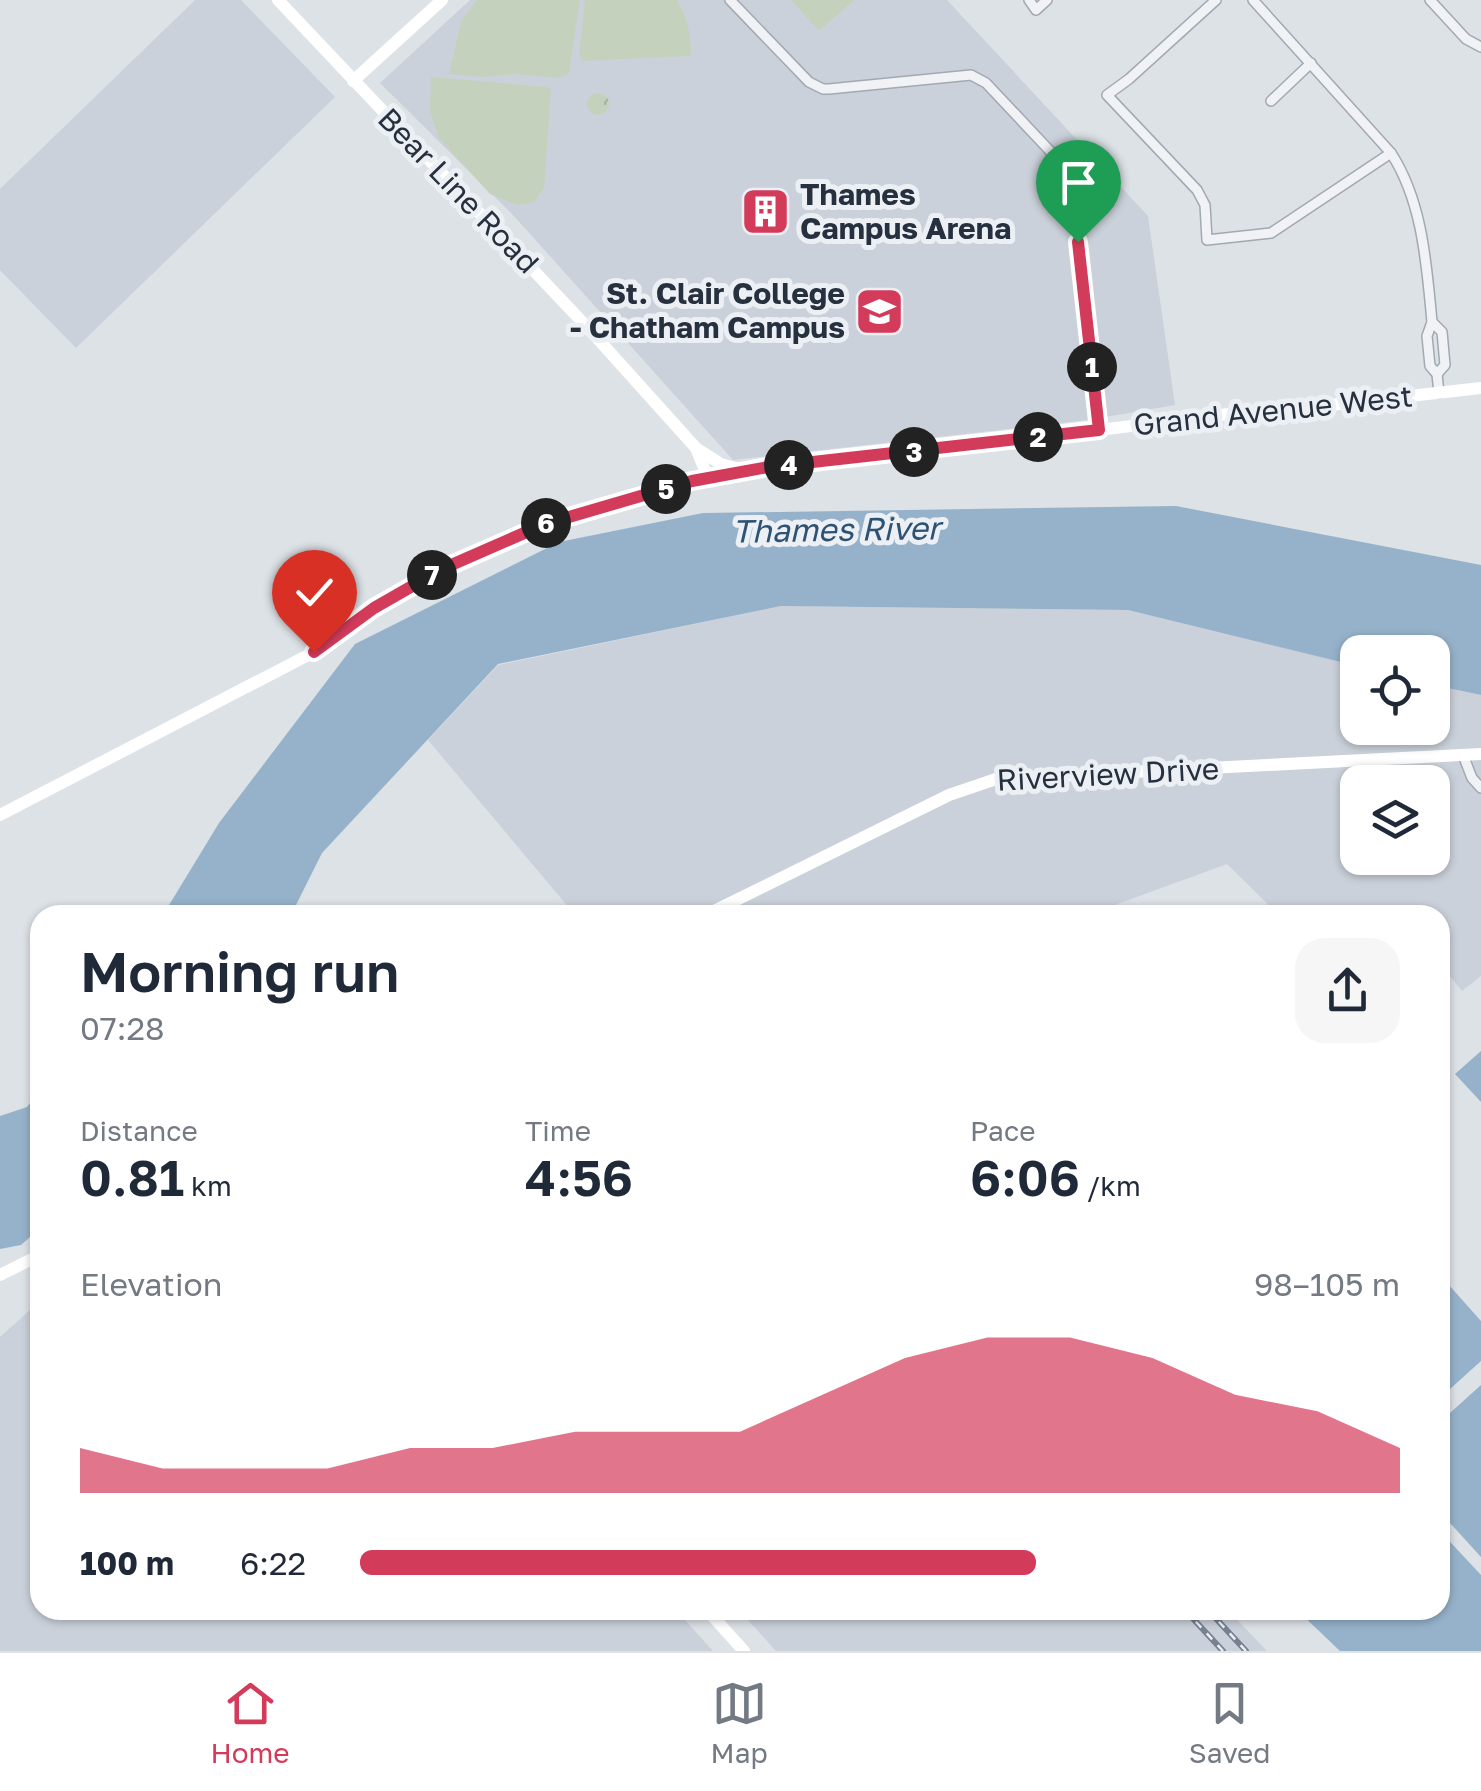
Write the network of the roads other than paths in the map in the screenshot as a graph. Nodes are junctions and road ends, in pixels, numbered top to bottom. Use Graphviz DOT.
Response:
graph roads {
  1 [pos="278,0"];
  2 [pos="442,0"];
  3 [pos="730,0"];
  4 [pos="1029,0"];
  5 [pos="1047,0"];
  6 [pos="1216,0"];
  7 [pos="1253,0"];
  8 [pos="1430,0"];
  9 [pos="1481,47"];
  10 [pos="1311,63"];
  11 [pos="353,80"];
  12 [pos="1271,101"];
  13 [pos="1391,153"];
  14 [pos="1481,388"];
  15 [pos="1439,393"];
  16 [pos="1099,430"];
  17 [pos="696,448"];
  18 [pos="756,469"];
  19 [pos="708,478"];
  20 [pos="1481,754"];
  21 [pos="1463,755"];
  22 [pos="1481,788"];
  23 [pos="0,815"];
  24 [pos="726,905"];
  25 [pos="30,1260"];
  26 [pos="0,1276"];
  27 [pos="716,1620"];
  28 [pos="744,1651"];
  1 -- 11 [label="main road, Bear Line Road"];
  2 -- 11 [label="main road"];
  3 -- 16 [label="street"];
  4 -- 5 [label="street"];
  6 -- 13 [label="street"];
  7 -- 10 [label="street"];
  8 -- 9 [label="street"];
  10 -- 12 [label="street"];
  10 -- 13 [label="street"];
  11 -- 17 [label="main road, Bear Line Road"];
  13 -- 15 [label="street"];
  14 -- 15 [label="main road, Grand Avenue West"];
  15 -- 16 [label="main road, Grand Avenue West"];
  16 -- 18 [label="main road, Grand Avenue West"];
  17 -- 18 [label="main road"];
  17 -- 19 [label="main road, Bear Line Road"];
  18 -- 19 [label="main road, Grand Avenue West"];
  19 -- 23 [label="main road, Grand Avenue West"];
  20 -- 21 [label="main road, Riverview Drive"];
  21 -- 22 [label="street"];
  21 -- 24 [label="main road, Riverview Drive"];
  25 -- 26 [label="main road"];
  27 -- 28 [label="main road"];
}
